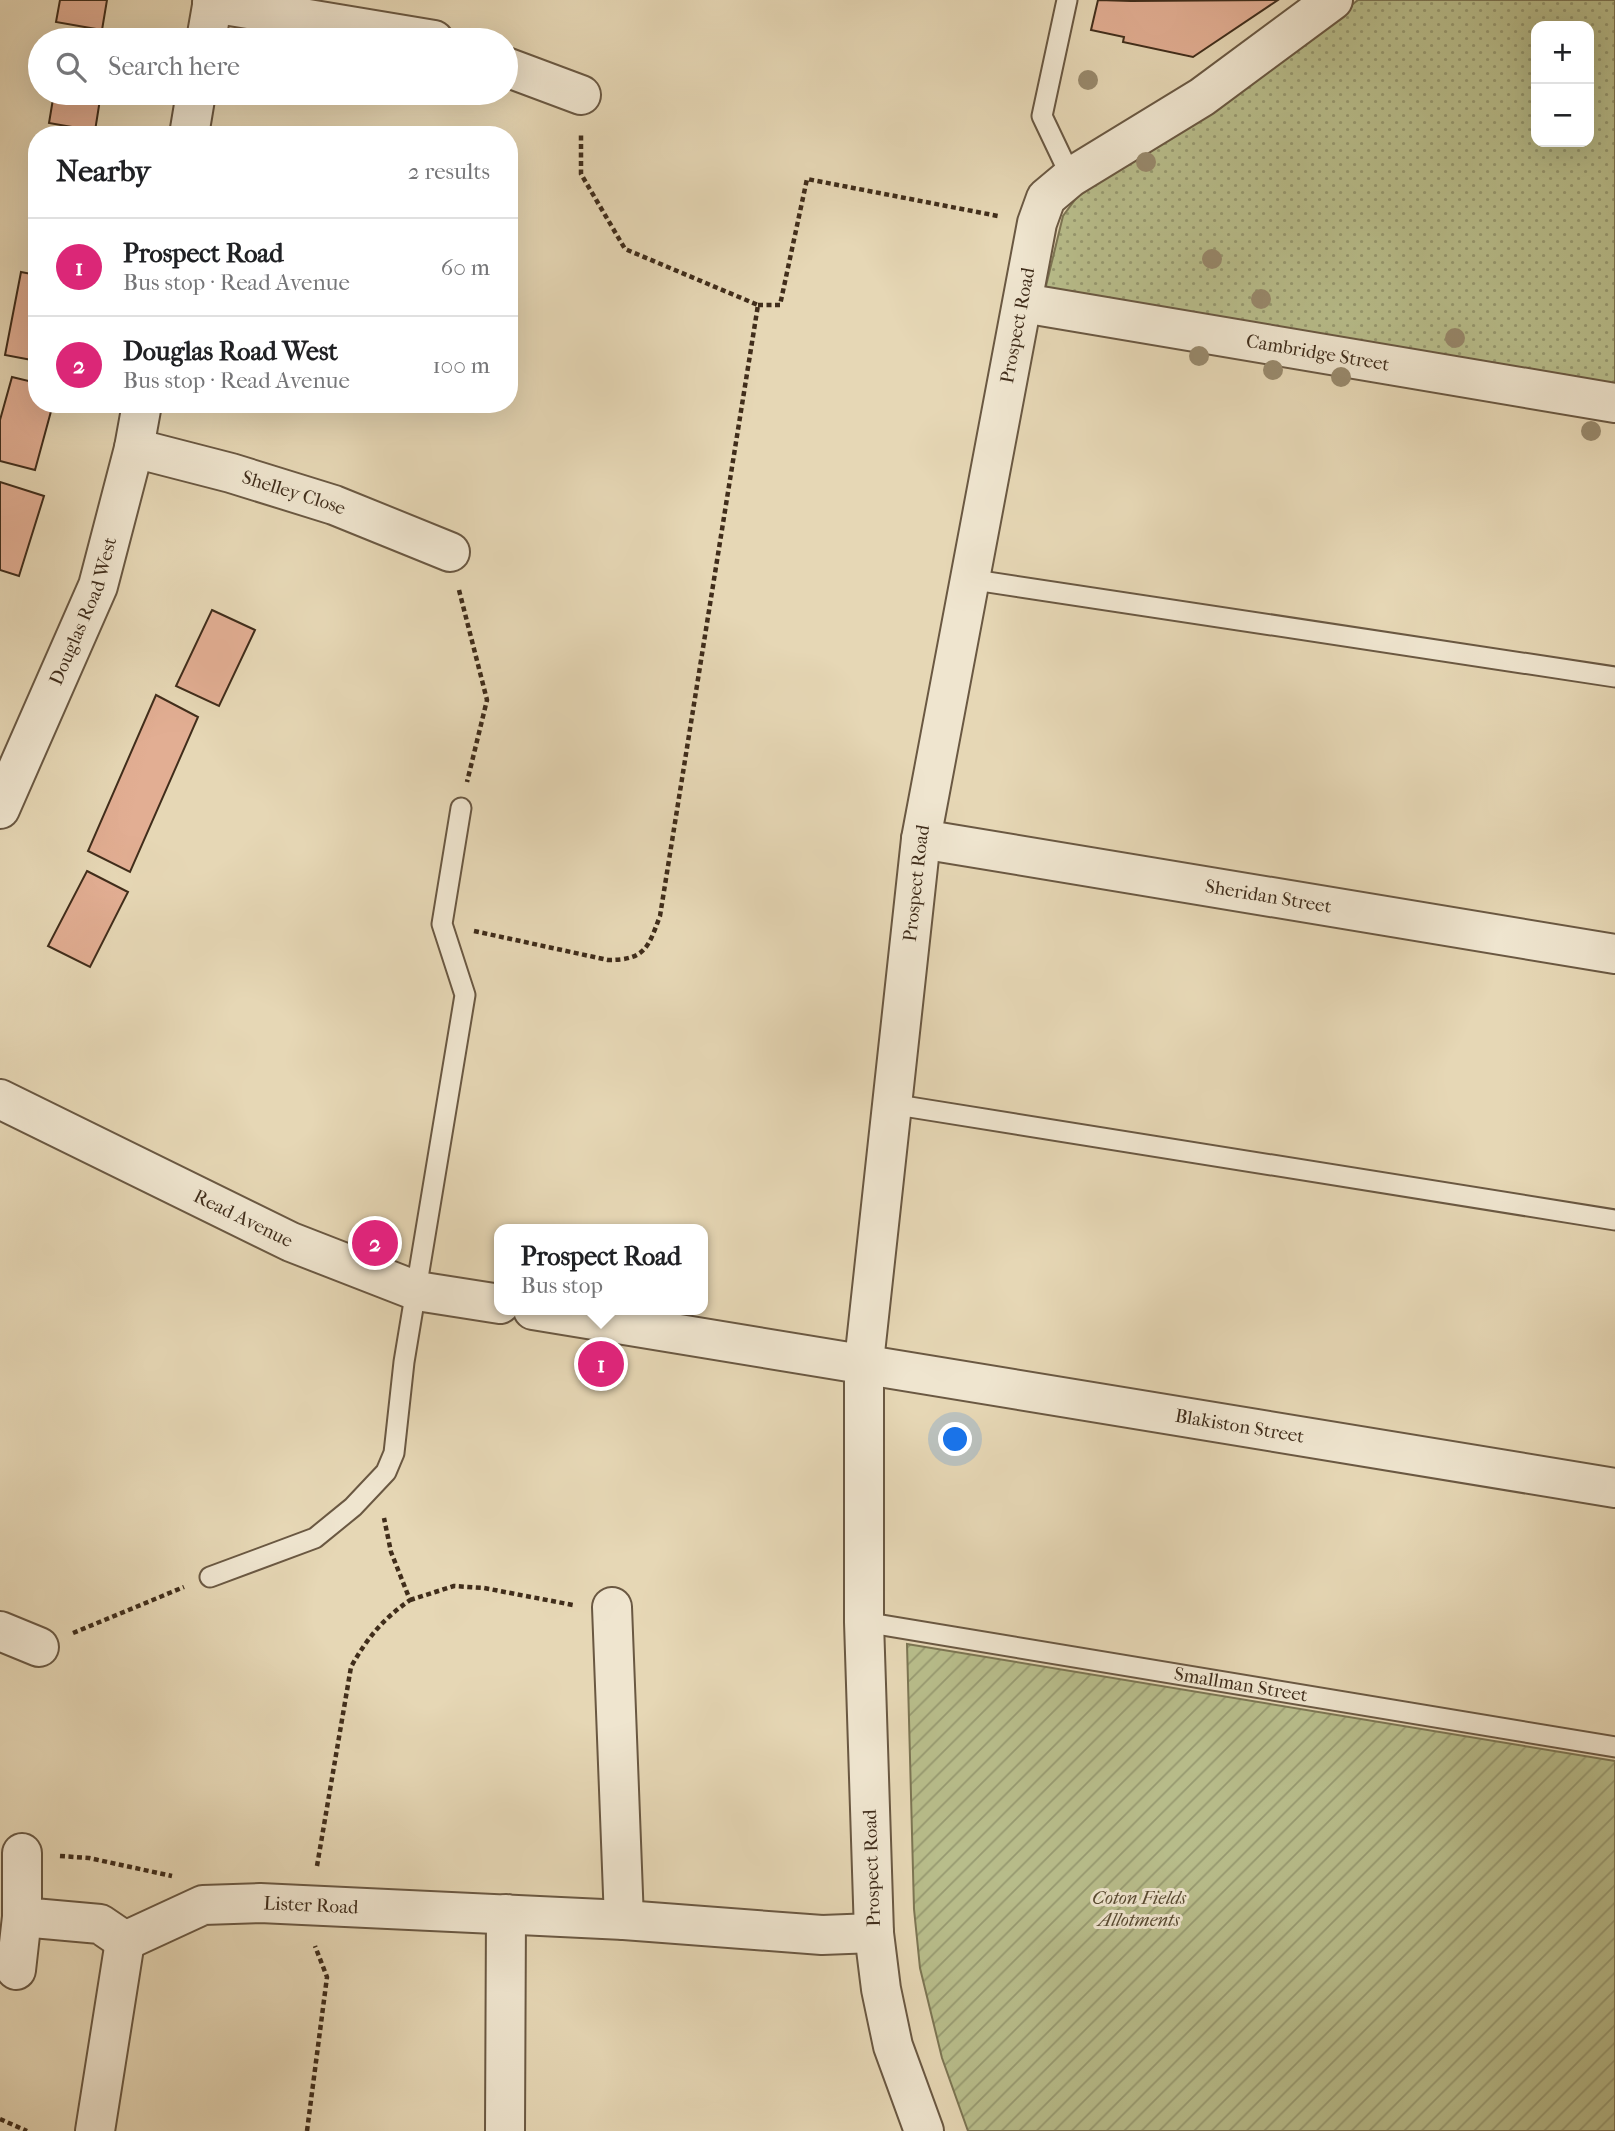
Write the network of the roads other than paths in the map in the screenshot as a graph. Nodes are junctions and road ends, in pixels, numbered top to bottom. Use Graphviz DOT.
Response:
graph roads {
  1 [pos="1066,0"];
  2 [pos="1333,0"];
  3 [pos="212,2"];
  4 [pos="208,28"];
  5 [pos="364,28"];
  6 [pos="518,72"];
  7 [pos="581,96"];
  8 [pos="195,105"];
  9 [pos="191,126"];
  10 [pos="1071,177"];
  11 [pos="1023,303"];
  12 [pos="1615,404"];
  13 [pos="140,413"];
  14 [pos="134,449"];
  15 [pos="450,552"];
  16 [pos="968,579"];
  17 [pos="1615,677"];
  18 [pos="461,807"];
  19 [pos="0,809"];
  20 [pos="921,839"];
  21 [pos="1615,954"];
  22 [pos="0,1099"];
  23 [pos="891,1104"];
  24 [pos="1615,1220"];
  25 [pos="417,1291"];
  26 [pos="494,1303"];
  27 [pos="564,1315"];
  28 [pos="864,1363"];
  29 [pos="1615,1488"];
  30 [pos="210,1577"];
  31 [pos="612,1607"];
  32 [pos="864,1622"];
  33 [pos="0,1631"];
  34 [pos="39,1647"];
  35 [pos="1615,1747"];
  36 [pos="22,1853"];
  37 [pos="506,1914"];
  38 [pos="22,1917"];
  39 [pos="624,1920"];
  40 [pos="874,1933"];
  41 [pos="125,1941"];
  42 [pos="16,1969"];
  43 [pos="95,2131"];
  44 [pos="505,2131"];
  45 [pos="924,2131"];
  1 -- 10 [label="lane"];
  2 -- 10 [label="street, Prospect Road"];
  3 -- 4 [label="street"];
  3 -- 5 [label="street"];
  6 -- 7 [label="street"];
  8 -- 9 [label="street"];
  10 -- 11 [label="street, Prospect Road"];
  11 -- 12 [label="street, Cambridge Street"];
  11 -- 16 [label="street, Prospect Road"];
  13 -- 14 [label="street, Douglas Road West"];
  14 -- 15 [label="street, Shelley Close"];
  14 -- 19 [label="street, Douglas Road West"];
  16 -- 17 [label="lane"];
  16 -- 20 [label="street, Prospect Road"];
  18 -- 25 [label="lane"];
  20 -- 21 [label="street, Sheridan Street"];
  20 -- 23 [label="street, Prospect Road"];
  22 -- 25 [label="street, Read Avenue"];
  23 -- 24 [label="lane"];
  23 -- 28 [label="street, Prospect Road"];
  25 -- 26 [label="street, Read Avenue"];
  25 -- 30 [label="lane"];
  27 -- 28 [label="street"];
  28 -- 29 [label="street, Blakiston Street"];
  28 -- 32 [label="street, Prospect Road"];
  31 -- 39 [label="street"];
  32 -- 35 [label="lane, Smallman Street"];
  32 -- 40 [label="street, Prospect Road"];
  33 -- 34 [label="street"];
  36 -- 38 [label="street"];
  37 -- 39 [label="street, Lister Road"];
  37 -- 41 [label="street, Lister Road"];
  37 -- 44 [label="street"];
  38 -- 41 [label="street"];
  38 -- 42 [label="street"];
  39 -- 40 [label="street, Lister Road"];
  40 -- 45 [label="street, Prospect Road"];
  41 -- 43 [label="street"];
}
